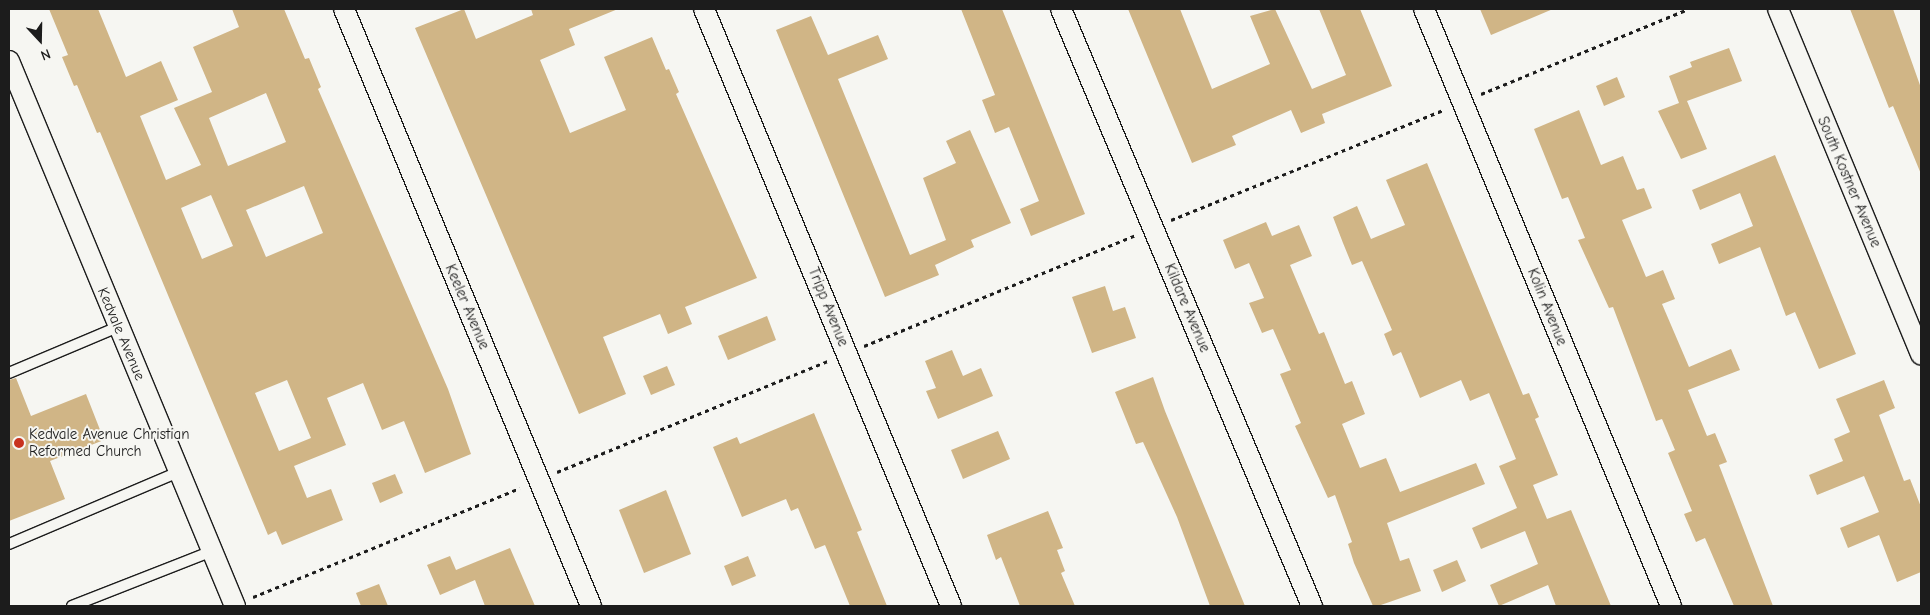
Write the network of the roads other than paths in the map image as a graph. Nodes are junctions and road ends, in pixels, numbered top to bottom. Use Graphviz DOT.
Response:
graph roads {
  1 [pos="344,9"];
  2 [pos="704,9"];
  3 [pos="1061,9"];
  4 [pos="1424,9"];
  5 [pos="1778,9"];
  6 [pos="9,61"];
  7 [pos="118,327"];
  8 [pos="1921,355"];
  9 [pos="9,373"];
  10 [pos="179,472"];
  11 [pos="9,544"];
  12 [pos="212,551"];
  13 [pos="243,602"];
  14 [pos="72,606"];
  15 [pos="591,606"];
  16 [pos="951,606"];
  17 [pos="1312,606"];
  18 [pos="1670,606"];
  1 -- 15 [label="street, Keeler Avenue"];
  2 -- 16 [label="street, Tripp Avenue"];
  3 -- 17 [label="street, Kildare Avenue"];
  4 -- 18 [label="street, Kolin Avenue"];
  5 -- 8 [label="street, South Kostner Avenue"];
  6 -- 7 [label="street, Kedvale Avenue"];
  7 -- 9 [label="lane"];
  7 -- 10 [label="street, Kedvale Avenue"];
  10 -- 11 [label="lane"];
  10 -- 12 [label="street, Kedvale Avenue"];
  12 -- 13 [label="street, Kedvale Avenue"];
  12 -- 14 [label="lane"];
}
